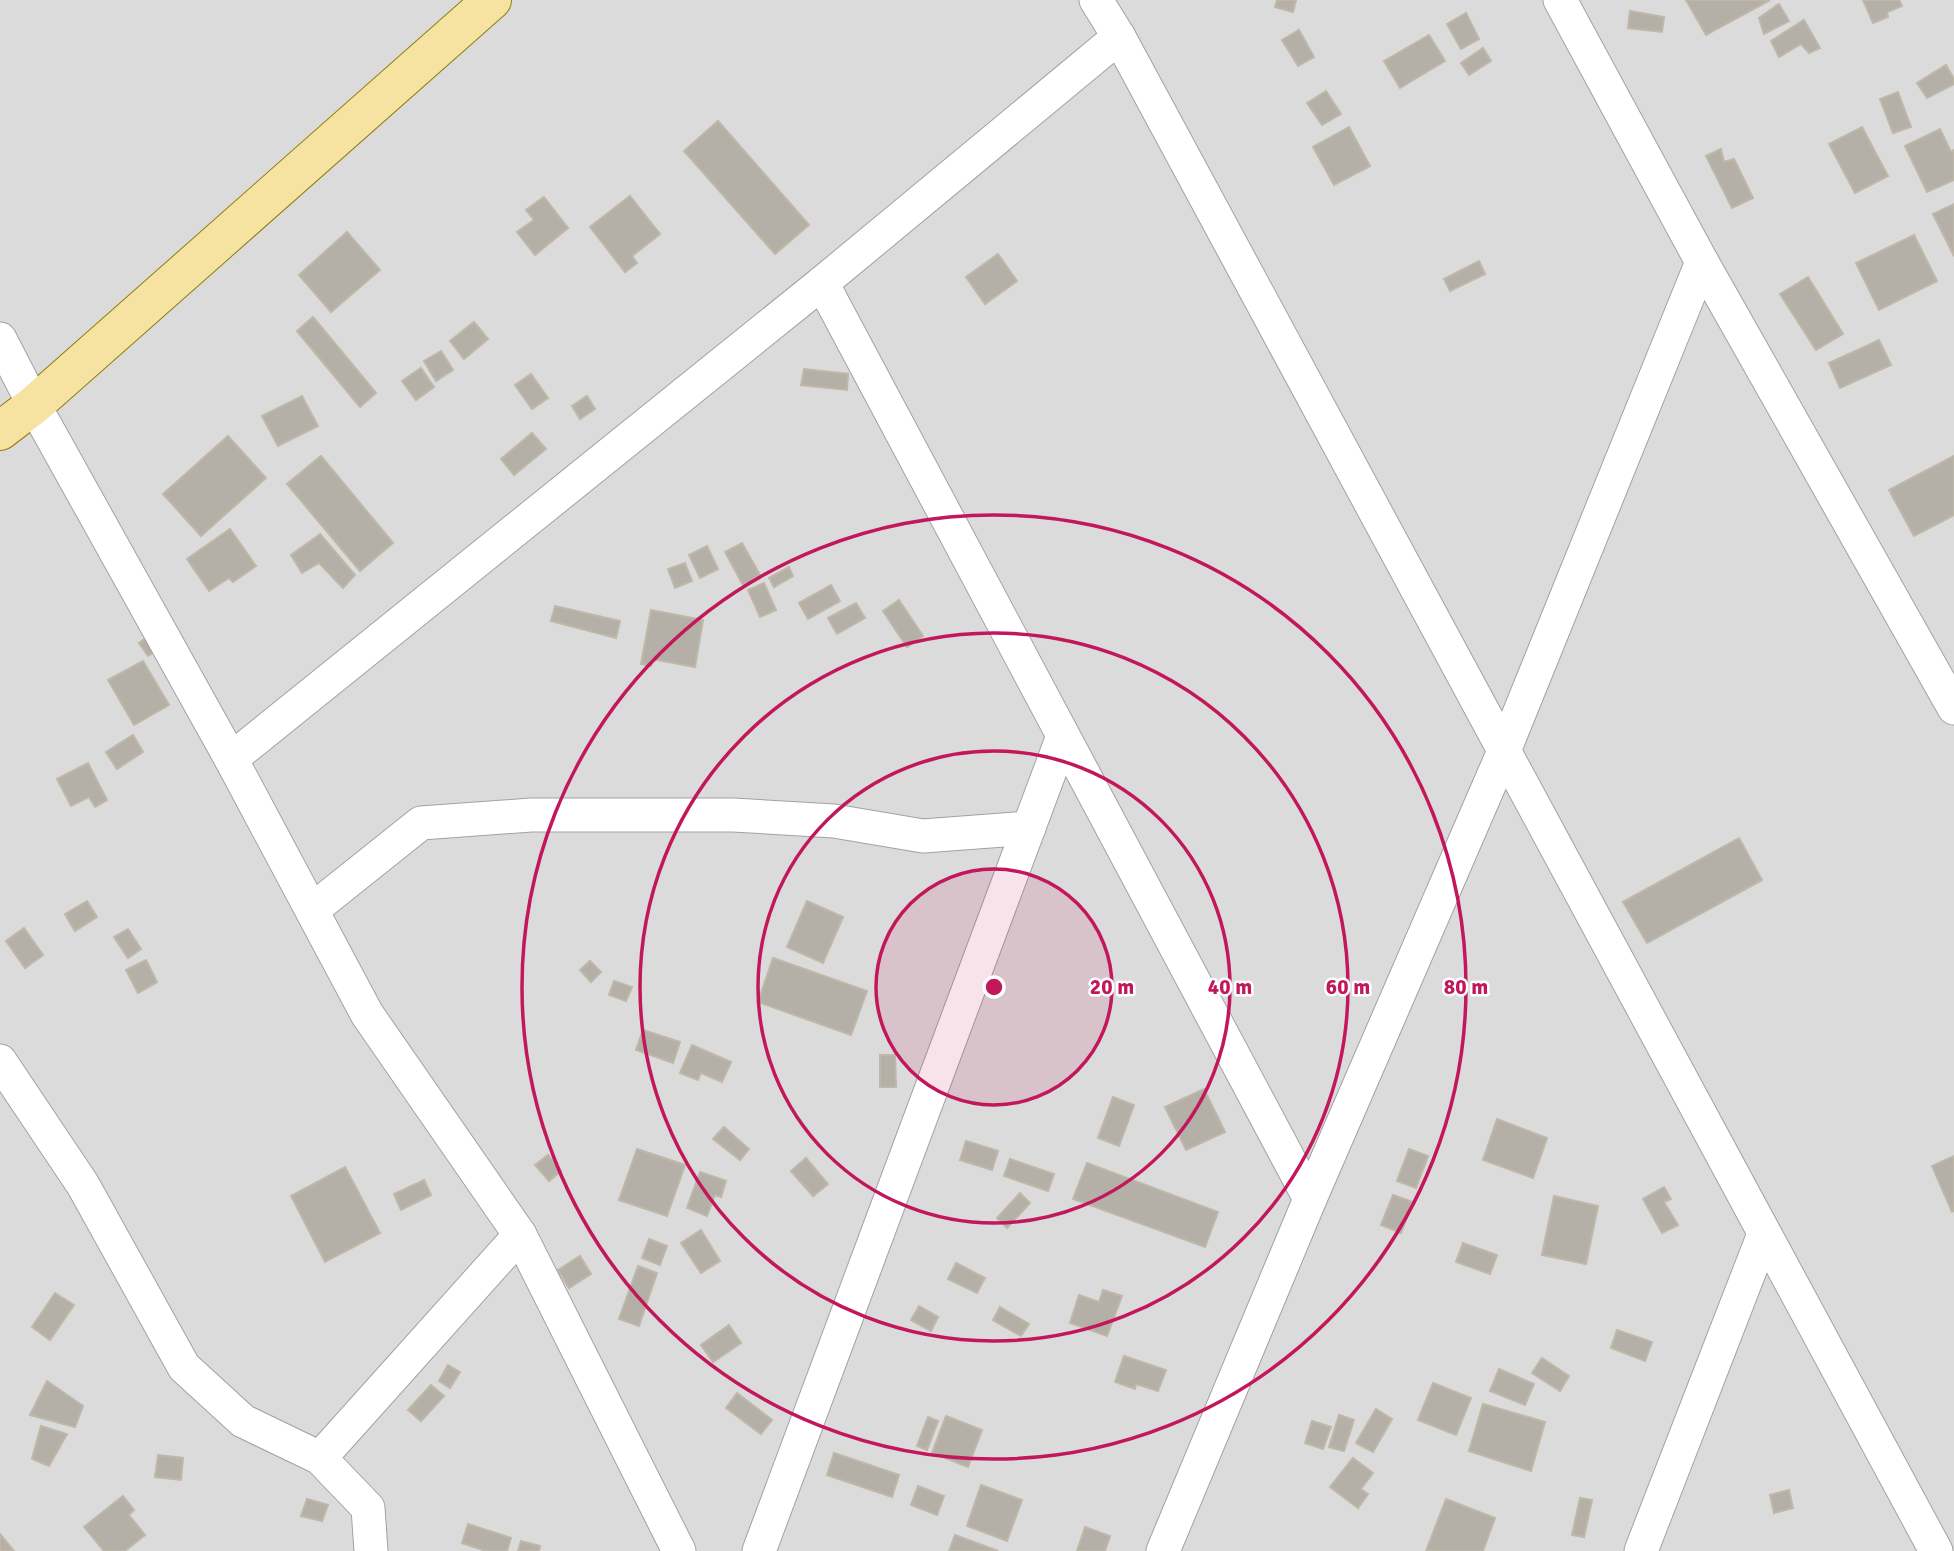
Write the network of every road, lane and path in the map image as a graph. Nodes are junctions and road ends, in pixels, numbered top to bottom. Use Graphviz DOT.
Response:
graph roads {
  1 [pos="492,0"];
  2 [pos="1096,0"];
  3 [pos="1560,0"];
  4 [pos="1119,37"];
  5 [pos="1702,262"];
  6 [pos="822,283"];
  7 [pos="0,339"];
  8 [pos="34,404"];
  9 [pos="0,431"];
  10 [pos="1954,708"];
  11 [pos="1063,736"];
  12 [pos="1504,751"];
  13 [pos="231,759"];
  14 [pos="1029,828"];
  15 [pos="312,910"];
  16 [pos="0,1061"];
  17 [pos="1310,1199"];
  18 [pos="1763,1234"];
  19 [pos="520,1235"];
  20 [pos="320,1458"];
  21 [pos="371,1551"];
  22 [pos="679,1551"];
  23 [pos="759,1551"];
  24 [pos="1163,1551"];
  25 [pos="1641,1551"];
  26 [pos="1936,1551"];
  1 -- 8 [label="main road"];
  2 -- 4 [label="street"];
  3 -- 5 [label="street"];
  4 -- 6 [label="street"];
  4 -- 12 [label="street"];
  5 -- 10 [label="street"];
  5 -- 12 [label="street"];
  6 -- 11 [label="street"];
  6 -- 13 [label="street"];
  7 -- 8 [label="street"];
  8 -- 9 [label="main road"];
  8 -- 13 [label="street"];
  11 -- 14 [label="street"];
  11 -- 17 [label="street"];
  12 -- 17 [label="street"];
  12 -- 18 [label="street"];
  13 -- 15 [label="street"];
  14 -- 15 [label="street"];
  14 -- 23 [label="street"];
  15 -- 19 [label="street"];
  16 -- 20 [label="street"];
  17 -- 24 [label="street"];
  18 -- 25 [label="street"];
  18 -- 26 [label="street"];
  19 -- 20 [label="street"];
  19 -- 22 [label="street"];
  20 -- 21 [label="street"];
}
